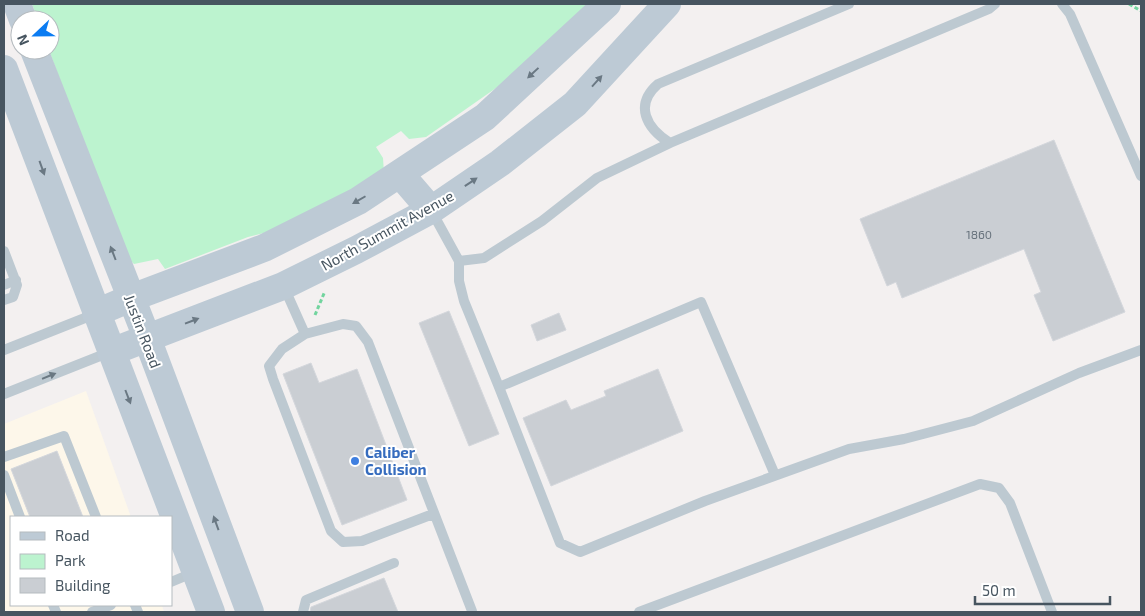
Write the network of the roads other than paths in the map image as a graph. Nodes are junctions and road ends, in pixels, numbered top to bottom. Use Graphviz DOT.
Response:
graph roads {
  1 [pos="607,4"];
  2 [pos="667,4"];
  3 [pos="849,4"];
  4 [pos="995,4"];
  5 [pos="1062,4"];
  6 [pos="38,60"];
  7 [pos="4,69"];
  8 [pos="10,102"];
  9 [pos="670,143"];
  10 [pos="400,174"];
  11 [pos="1141,176"];
  12 [pos="430,210"];
  13 [pos="4,250"];
  14 [pos="459,261"];
  15 [pos="16,280"];
  16 [pos="4,285"];
  17 [pos="283,286"];
  18 [pos="131,298"];
  19 [pos="4,300"];
  20 [pos="96,313"];
  21 [pos="305,334"];
  22 [pos="147,338"];
  23 [pos="4,350"];
  24 [pos="1141,350"];
  25 [pos="111,352"];
  26 [pos="499,387"];
  27 [pos="4,394"];
  28 [pos="4,457"];
  29 [pos="4,475"];
  30 [pos="775,475"];
  31 [pos="433,514"];
  32 [pos="20,516"];
  33 [pos="96,516"];
  34 [pos="163,516"];
  35 [pos="172,543"];
  36 [pos="394,563"];
  37 [pos="183,577"];
  38 [pos="108,606"];
  39 [pos="472,611"];
  40 [pos="92,612"];
  41 [pos="210,612"];
  42 [pos="250,612"];
  43 [pos="303,612"];
  44 [pos="639,612"];
  45 [pos="1052,612"];
  1 -- 10 [label="main road, one-way"];
  12 -- 2 [label="main road, North Summit Avenue, one-way"];
  3 -- 9 [label="lane"];
  4 -- 9 [label="lane"];
  5 -- 11 [label="lane"];
  18 -- 6 [label="main road, Justin Road, one-way"];
  7 -- 8 [label="main road"];
  8 -- 20 [label="main road, one-way"];
  9 -- 14 [label="lane"];
  10 -- 12 [label="main road"];
  10 -- 18 [label="main road, one-way"];
  12 -- 14 [label="lane"];
  12 -- 17 [label="main road, North Summit Avenue"];
  13 -- 15 [label="lane"];
  14 -- 26 [label="lane"];
  15 -- 16 [label="lane"];
  15 -- 19 [label="lane"];
  17 -- 21 [label="lane"];
  22 -- 17 [label="main road, North Summit Avenue, one-way"];
  18 -- 20 [label="main road"];
  18 -- 22 [label="main road, Justin Road"];
  20 -- 23 [label="lane"];
  20 -- 25 [label="main road"];
  21 -- 31 [label="lane"];
  21 -- 31 [label="lane"];
  22 -- 25 [label="main road, North Summit Avenue"];
  42 -- 22 [label="main road, Justin Road, one-way"];
  24 -- 30 [label="lane"];
  27 -- 25 [label="lane, one-way"];
  25 -- 34 [label="main road, one-way"];
  26 -- 30 [label="lane"];
  26 -- 30 [label="lane"];
  28 -- 33 [label="lane"];
  29 -- 32 [label="lane"];
  31 -- 39 [label="lane"];
  35 -- 37 [label="main road, one-way"];
  36 -- 43 [label="lane"];
  37 -- 41 [label="main road"];
  38 -- 40 [label="lane"];
  44 -- 45 [label="lane"];
}
